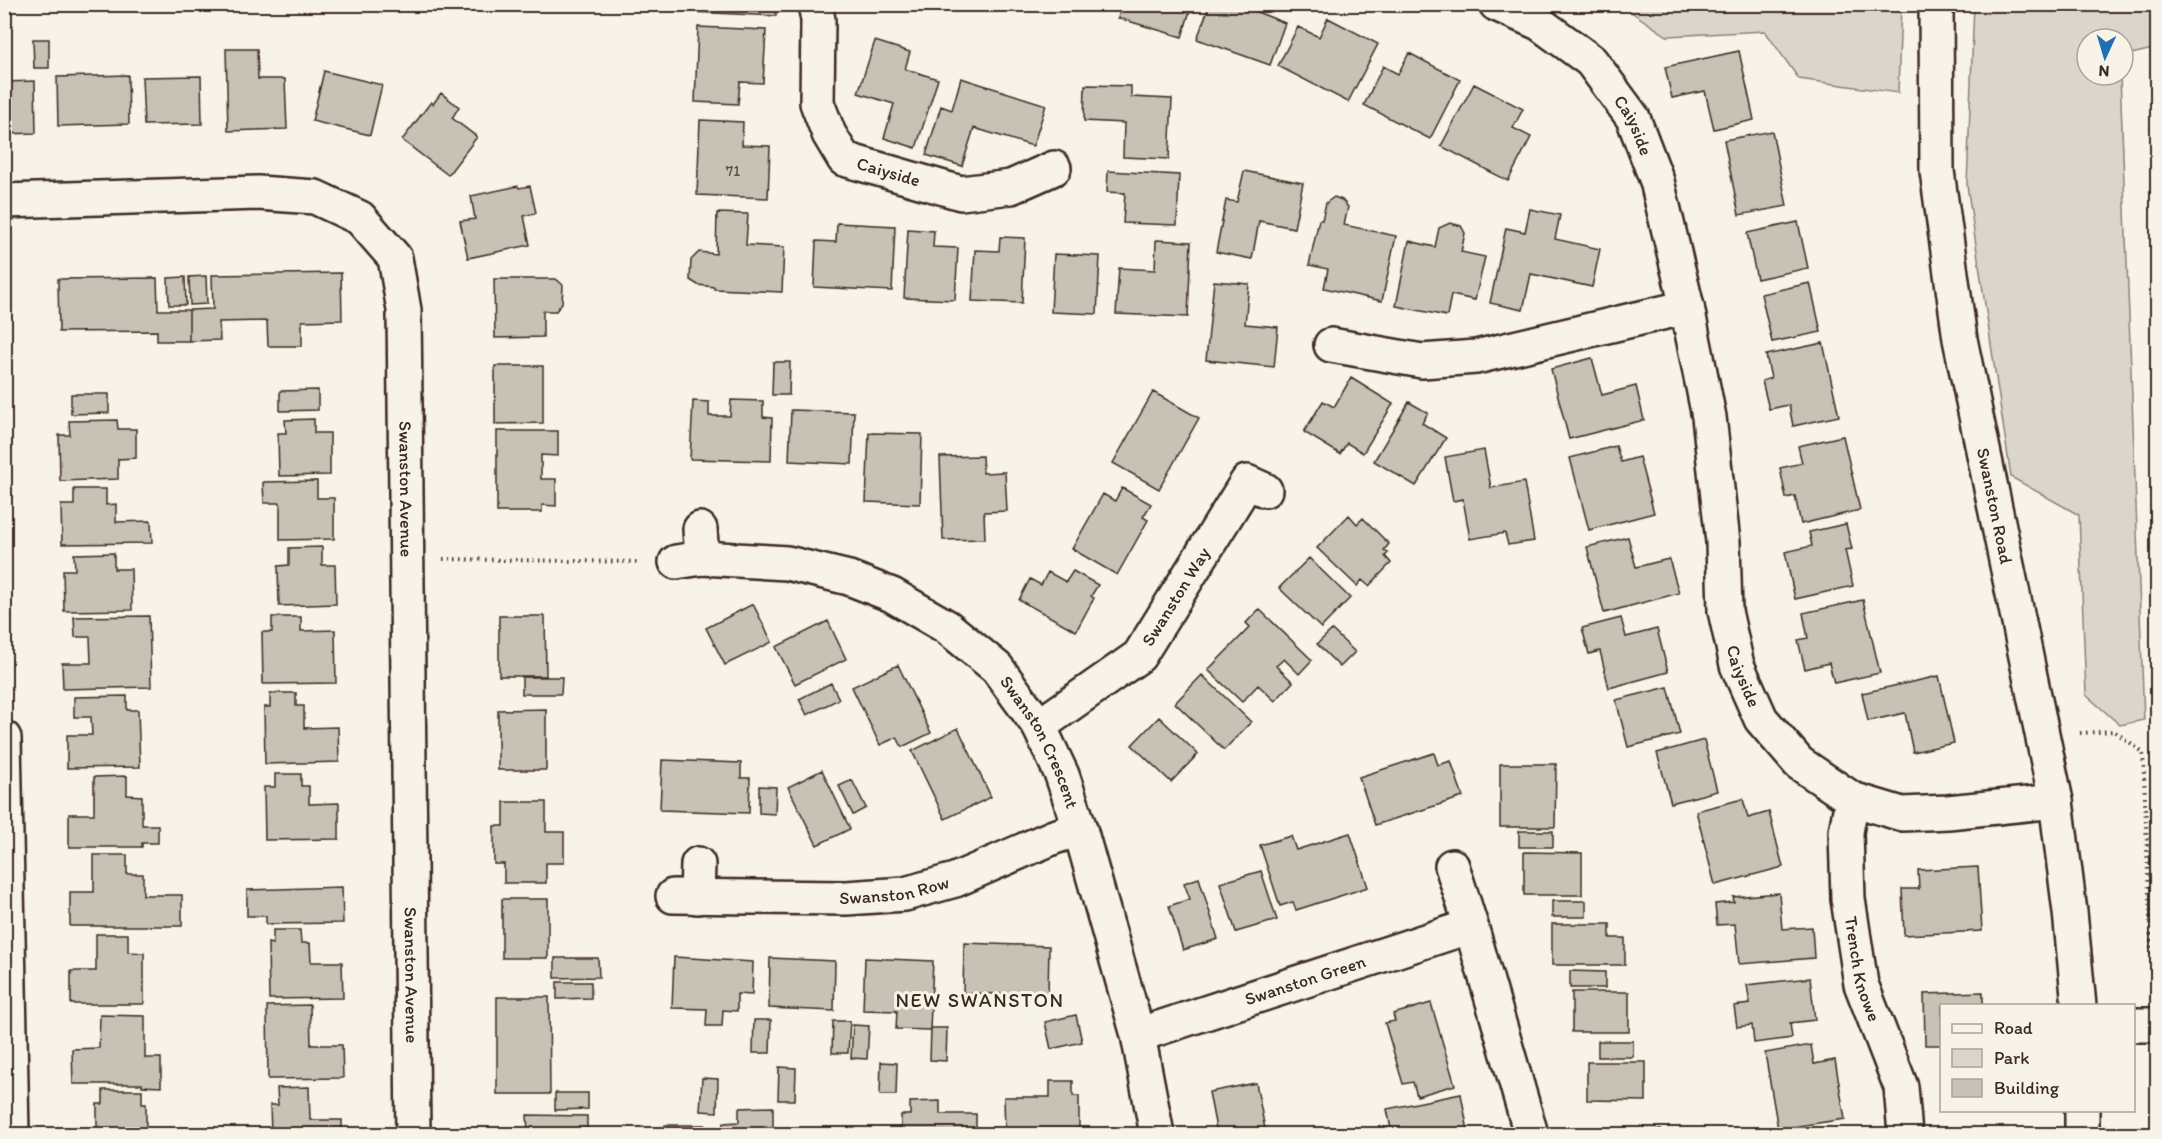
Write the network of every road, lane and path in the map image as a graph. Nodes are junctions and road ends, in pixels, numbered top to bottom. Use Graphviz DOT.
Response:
graph roads {
  1 [pos="815,4"];
  2 [pos="1496,4"];
  3 [pos="1936,4"];
  4 [pos="1054,168"];
  5 [pos="4,201"];
  6 [pos="1687,307"];
  7 [pos="1331,345"];
  8 [pos="1265,490"];
  9 [pos="693,550"];
  10 [pos="407,559"];
  11 [pos="1040,726"];
  12 [pos="2043,735"];
  13 [pos="4,738"];
  14 [pos="1852,799"];
  15 [pos="2056,801"];
  16 [pos="1080,829"];
  17 [pos="698,864"];
  18 [pos="1452,866"];
  19 [pos="1471,926"];
  20 [pos="2079,1004"];
  21 [pos="2148,1025"];
  22 [pos="1138,1035"];
  23 [pos="2082,1112"];
  24 [pos="12,1134"];
  25 [pos="413,1134"];
  26 [pos="1157,1134"];
  27 [pos="1531,1134"];
  28 [pos="1905,1134"];
  29 [pos="2082,1134"];
  30 [pos="2154,1134"];
  1 -- 4 [label="street, Caiyside"];
  2 -- 6 [label="street, Caiyside"];
  3 -- 12 [label="street, Swanston Road"];
  5 -- 10 [label="street, Swanston Avenue"];
  6 -- 7 [label="street"];
  6 -- 14 [label="street, Caiyside"];
  8 -- 11 [label="street, Swanston Way"];
  9 -- 10 [label="path"];
  9 -- 11 [label="street, Swanston Crescent"];
  10 -- 25 [label="street, Swanston Avenue"];
  11 -- 16 [label="street, Swanston Crescent"];
  12 -- 15 [label="street, Swanston Road"];
  12 -- 21 [label="path"];
  13 -- 24 [label="street"];
  14 -- 15 [label="street, Caiyside"];
  14 -- 28 [label="street, Trench Knowe"];
  15 -- 20 [label="street, Swanston Road"];
  16 -- 17 [label="street, Swanston Row"];
  16 -- 22 [label="street, Swanston Crescent"];
  18 -- 19 [label="street"];
  19 -- 22 [label="street, Swanston Green"];
  19 -- 27 [label="street"];
  21 -- 30 [label="path"];
  22 -- 26 [label="street, Swanston Crescent"];
  23 -- 29 [label="street"];
}
